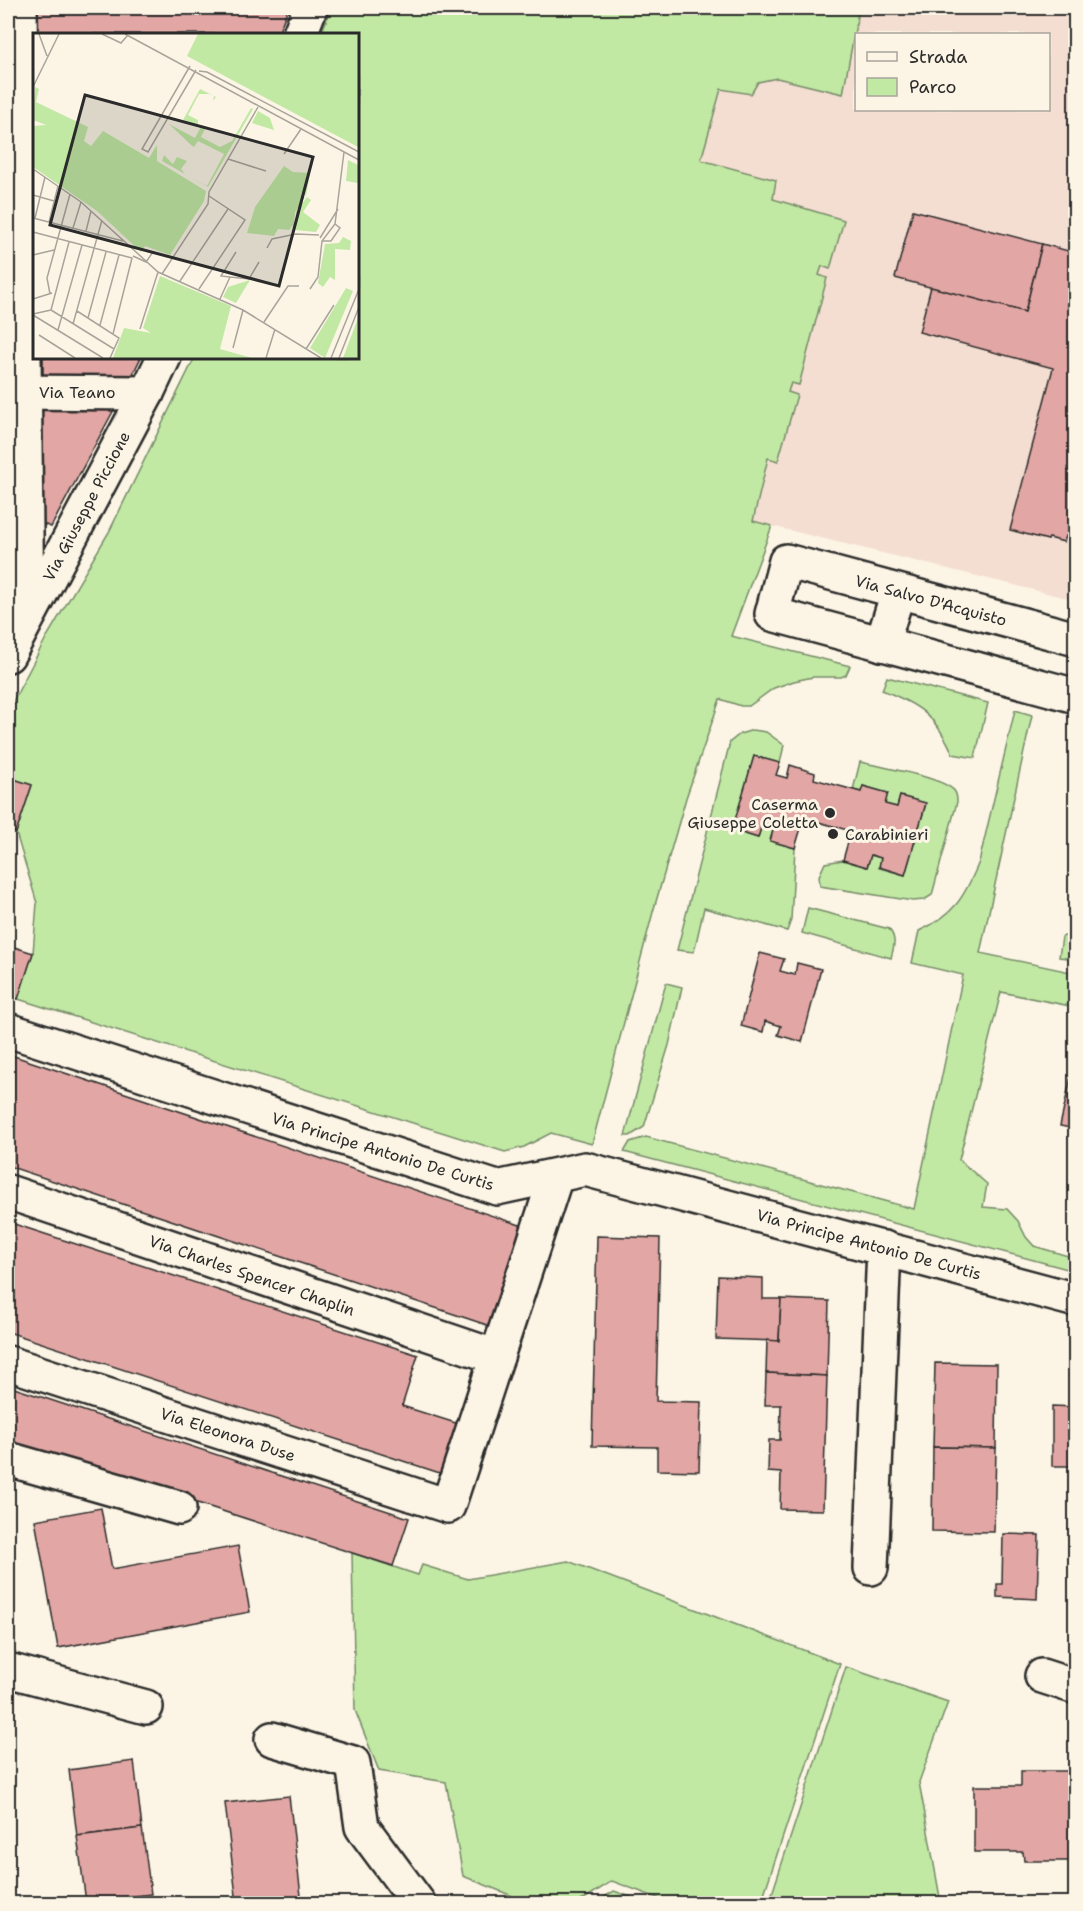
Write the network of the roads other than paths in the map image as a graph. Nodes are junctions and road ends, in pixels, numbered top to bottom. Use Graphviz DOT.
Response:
graph roads {
  1 [pos="20,8"];
  2 [pos="310,8"];
  3 [pos="300,33"];
  4 [pos="21,84"];
  5 [pos="28,187"];
  6 [pos="29,290"];
  7 [pos="164,358"];
  8 [pos="16,392"];
  9 [pos="147,393"];
  10 [pos="898,591"];
  11 [pos="27,618"];
  12 [pos="1076,639"];
  13 [pos="882,644"];
  14 [pos="8,655"];
  15 [pos="1076,696"];
  16 [pos="8,1030"];
  17 [pos="556,1176"];
  18 [pos="8,1192"];
  19 [pos="884,1248"];
  20 [pos="1076,1300"];
  21 [pos="497,1357"];
  22 [pos="8,1363"];
  23 [pos="8,1459"];
  24 [pos="179,1508"];
  25 [pos="871,1568"];
  26 [pos="8,1670"];
  27 [pos="1042,1676"];
  28 [pos="1076,1687"];
  29 [pos="146,1707"];
  30 [pos="272,1739"];
  31 [pos="419,1904"];
  1 -- 4 [label="street"];
  2 -- 3 [label="street"];
  4 -- 5 [label="street"];
  5 -- 6 [label="street"];
  6 -- 8 [label="street"];
  7 -- 9 [label="street, Via Giuseppe Piccione"];
  8 -- 9 [label="street, Via Teano"];
  8 -- 11 [label="street"];
  9 -- 11 [label="street, Via Giuseppe Piccione"];
  10 -- 12 [label="street, Via Salvo D'Acquisto"];
  10 -- 13 [label="street"];
  10 -- 13 [label="street, Via Salvo D'Acquisto"];
  11 -- 14 [label="street, Via Giuseppe Piccione"];
  13 -- 15 [label="street"];
  16 -- 17 [label="street, Via Principe Antonio De Curtis"];
  17 -- 19 [label="street, Via Principe Antonio De Curtis"];
  17 -- 21 [label="street"];
  18 -- 21 [label="street, Via Charles Spencer Chaplin"];
  19 -- 20 [label="street, Via Principe Antonio De Curtis"];
  19 -- 25 [label="street"];
  21 -- 22 [label="street, Via Eleonora Duse"];
  23 -- 24 [label="street"];
  26 -- 29 [label="street"];
  27 -- 28 [label="street"];
  30 -- 31 [label="street"];
}
